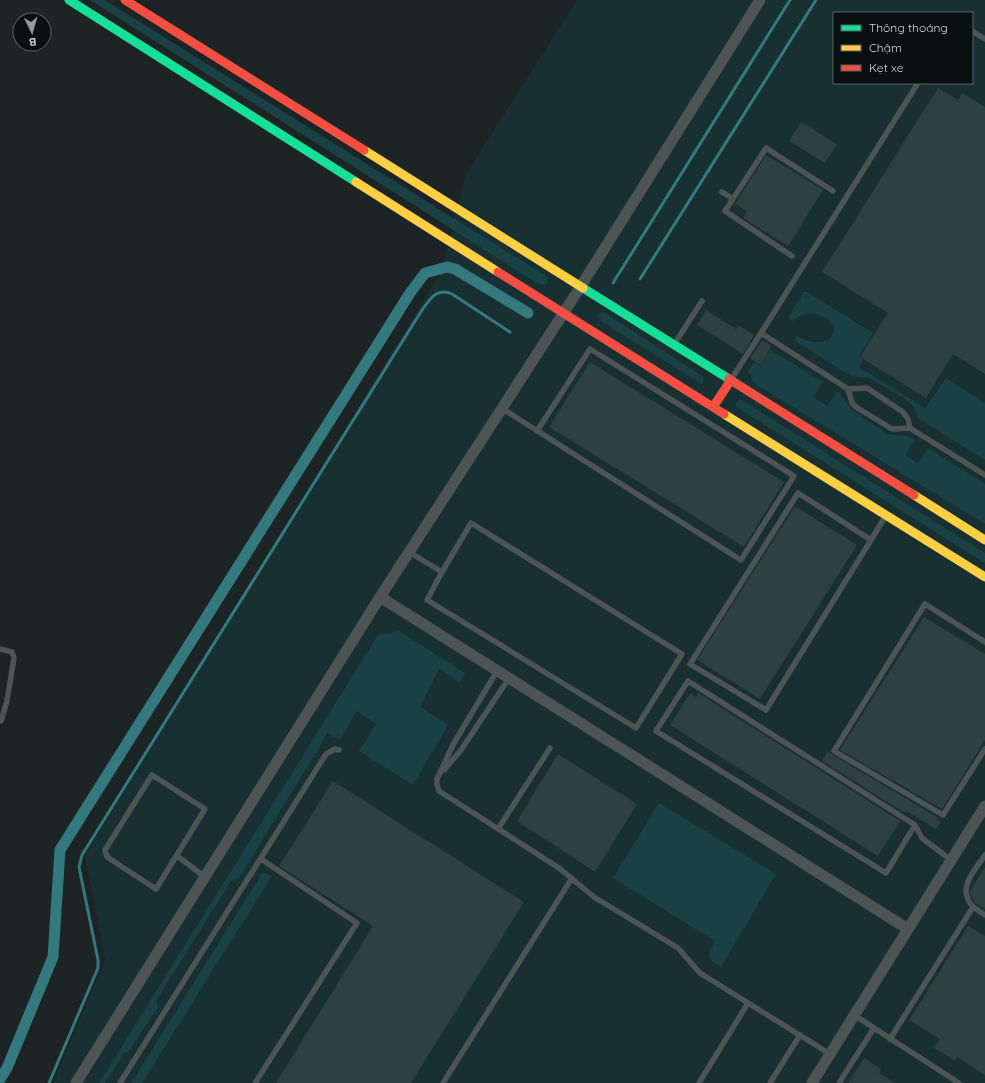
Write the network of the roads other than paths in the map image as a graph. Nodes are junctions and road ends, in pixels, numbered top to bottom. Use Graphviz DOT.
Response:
graph roads {
  1 [pos="69,0"];
  2 [pos="125,0"];
  3 [pos="760,0"];
  4 [pos="973,32"];
  5 [pos="985,39"];
  6 [pos="917,84"];
  7 [pos="833,191"];
  8 [pos="722,192"];
  9 [pos="733,199"];
  10 [pos="792,256"];
  11 [pos="581,286"];
  12 [pos="702,301"];
  13 [pos="563,313"];
  14 [pos="761,334"];
  15 [pos="674,344"];
  16 [pos="731,380"];
  17 [pos="848,389"];
  18 [pos="713,406"];
  19 [pos="502,408"];
  20 [pos="910,428"];
  21 [pos="537,430"];
  22 [pos="985,474"];
  23 [pos="886,515"];
  24 [pos="871,540"];
  25 [pos="985,540"];
  26 [pos="409,552"];
  27 [pos="442,572"];
  28 [pos="985,577"];
  29 [pos="380,597"];
  30 [pos="985,642"];
  31 [pos="0,649"];
  32 [pos="497,671"];
  33 [pos="509,678"];
  34 [pos="1,721"];
  35 [pos="550,748"];
  36 [pos="339,750"];
  37 [pos="984,752"];
  38 [pos="439,776"];
  39 [pos="985,806"];
  40 [pos="915,825"];
  41 [pos="498,829"];
  42 [pos="985,855"];
  43 [pos="177,856"];
  44 [pos="261,859"];
  45 [pos="951,860"];
  46 [pos="205,876"];
  47 [pos="572,878"];
  48 [pos="973,907"];
  49 [pos="985,914"];
  50 [pos="908,929"];
  51 [pos="748,1003"];
  52 [pos="854,1015"];
  53 [pos="874,1028"];
  54 [pos="800,1035"];
  55 [pos="890,1039"];
  56 [pos="830,1054"];
  57 [pos="76,1083"];
  58 [pos="120,1083"];
  59 [pos="255,1083"];
  60 [pos="444,1083"];
  61 [pos="699,1083"];
  62 [pos="770,1083"];
  63 [pos="812,1083"];
  64 [pos="839,1083"];
  65 [pos="960,1083"];
  1 -- 13 [label="street"];
  2 -- 11 [label="street"];
  3 -- 11 [label="street"];
  4 -- 5 [label="lane"];
  6 -- 14 [label="lane"];
  7 -- 9 [label="lane"];
  8 -- 9 [label="lane"];
  9 -- 10 [label="lane"];
  11 -- 13 [label="street"];
  11 -- 15 [label="street"];
  12 -- 15 [label="lane"];
  13 -- 18 [label="street"];
  13 -- 19 [label="street"];
  14 -- 16 [label="lane"];
  14 -- 17 [label="lane"];
  15 -- 16 [label="street"];
  16 -- 18 [label="street"];
  16 -- 25 [label="street"];
  17 -- 20 [label="lane"];
  17 -- 20 [label="lane"];
  18 -- 23 [label="street"];
  19 -- 21 [label="lane"];
  19 -- 26 [label="street"];
  20 -- 22 [label="lane"];
  21 -- 21 [label="lane"];
  23 -- 24 [label="lane"];
  23 -- 28 [label="street"];
  24 -- 24 [label="lane"];
  26 -- 27 [label="lane"];
  26 -- 29 [label="street"];
  27 -- 27 [label="lane"];
  29 -- 32 [label="street"];
  29 -- 46 [label="street"];
  30 -- 37 [label="lane"];
  31 -- 34 [label="lane"];
  32 -- 33 [label="street"];
  32 -- 38 [label="lane"];
  33 -- 38 [label="lane"];
  33 -- 50 [label="street"];
  35 -- 41 [label="lane"];
  36 -- 44 [label="lane"];
  38 -- 41 [label="lane"];
  39 -- 45 [label="street"];
  40 -- 40 [label="lane"];
  40 -- 45 [label="lane"];
  41 -- 47 [label="lane"];
  42 -- 48 [label="lane"];
  43 -- 43 [label="lane"];
  43 -- 46 [label="lane"];
  44 -- 58 [label="lane"];
  44 -- 59 [label="lane"];
  45 -- 50 [label="street"];
  46 -- 57 [label="street"];
  47 -- 51 [label="lane"];
  47 -- 60 [label="lane"];
  48 -- 49 [label="lane"];
  48 -- 55 [label="lane"];
  50 -- 52 [label="street"];
  51 -- 54 [label="lane"];
  51 -- 61 [label="lane"];
  52 -- 53 [label="lane"];
  52 -- 56 [label="street"];
  53 -- 55 [label="lane"];
  53 -- 64 [label="lane"];
  54 -- 56 [label="lane"];
  54 -- 62 [label="lane"];
  55 -- 65 [label="lane"];
  56 -- 63 [label="street"];
}
